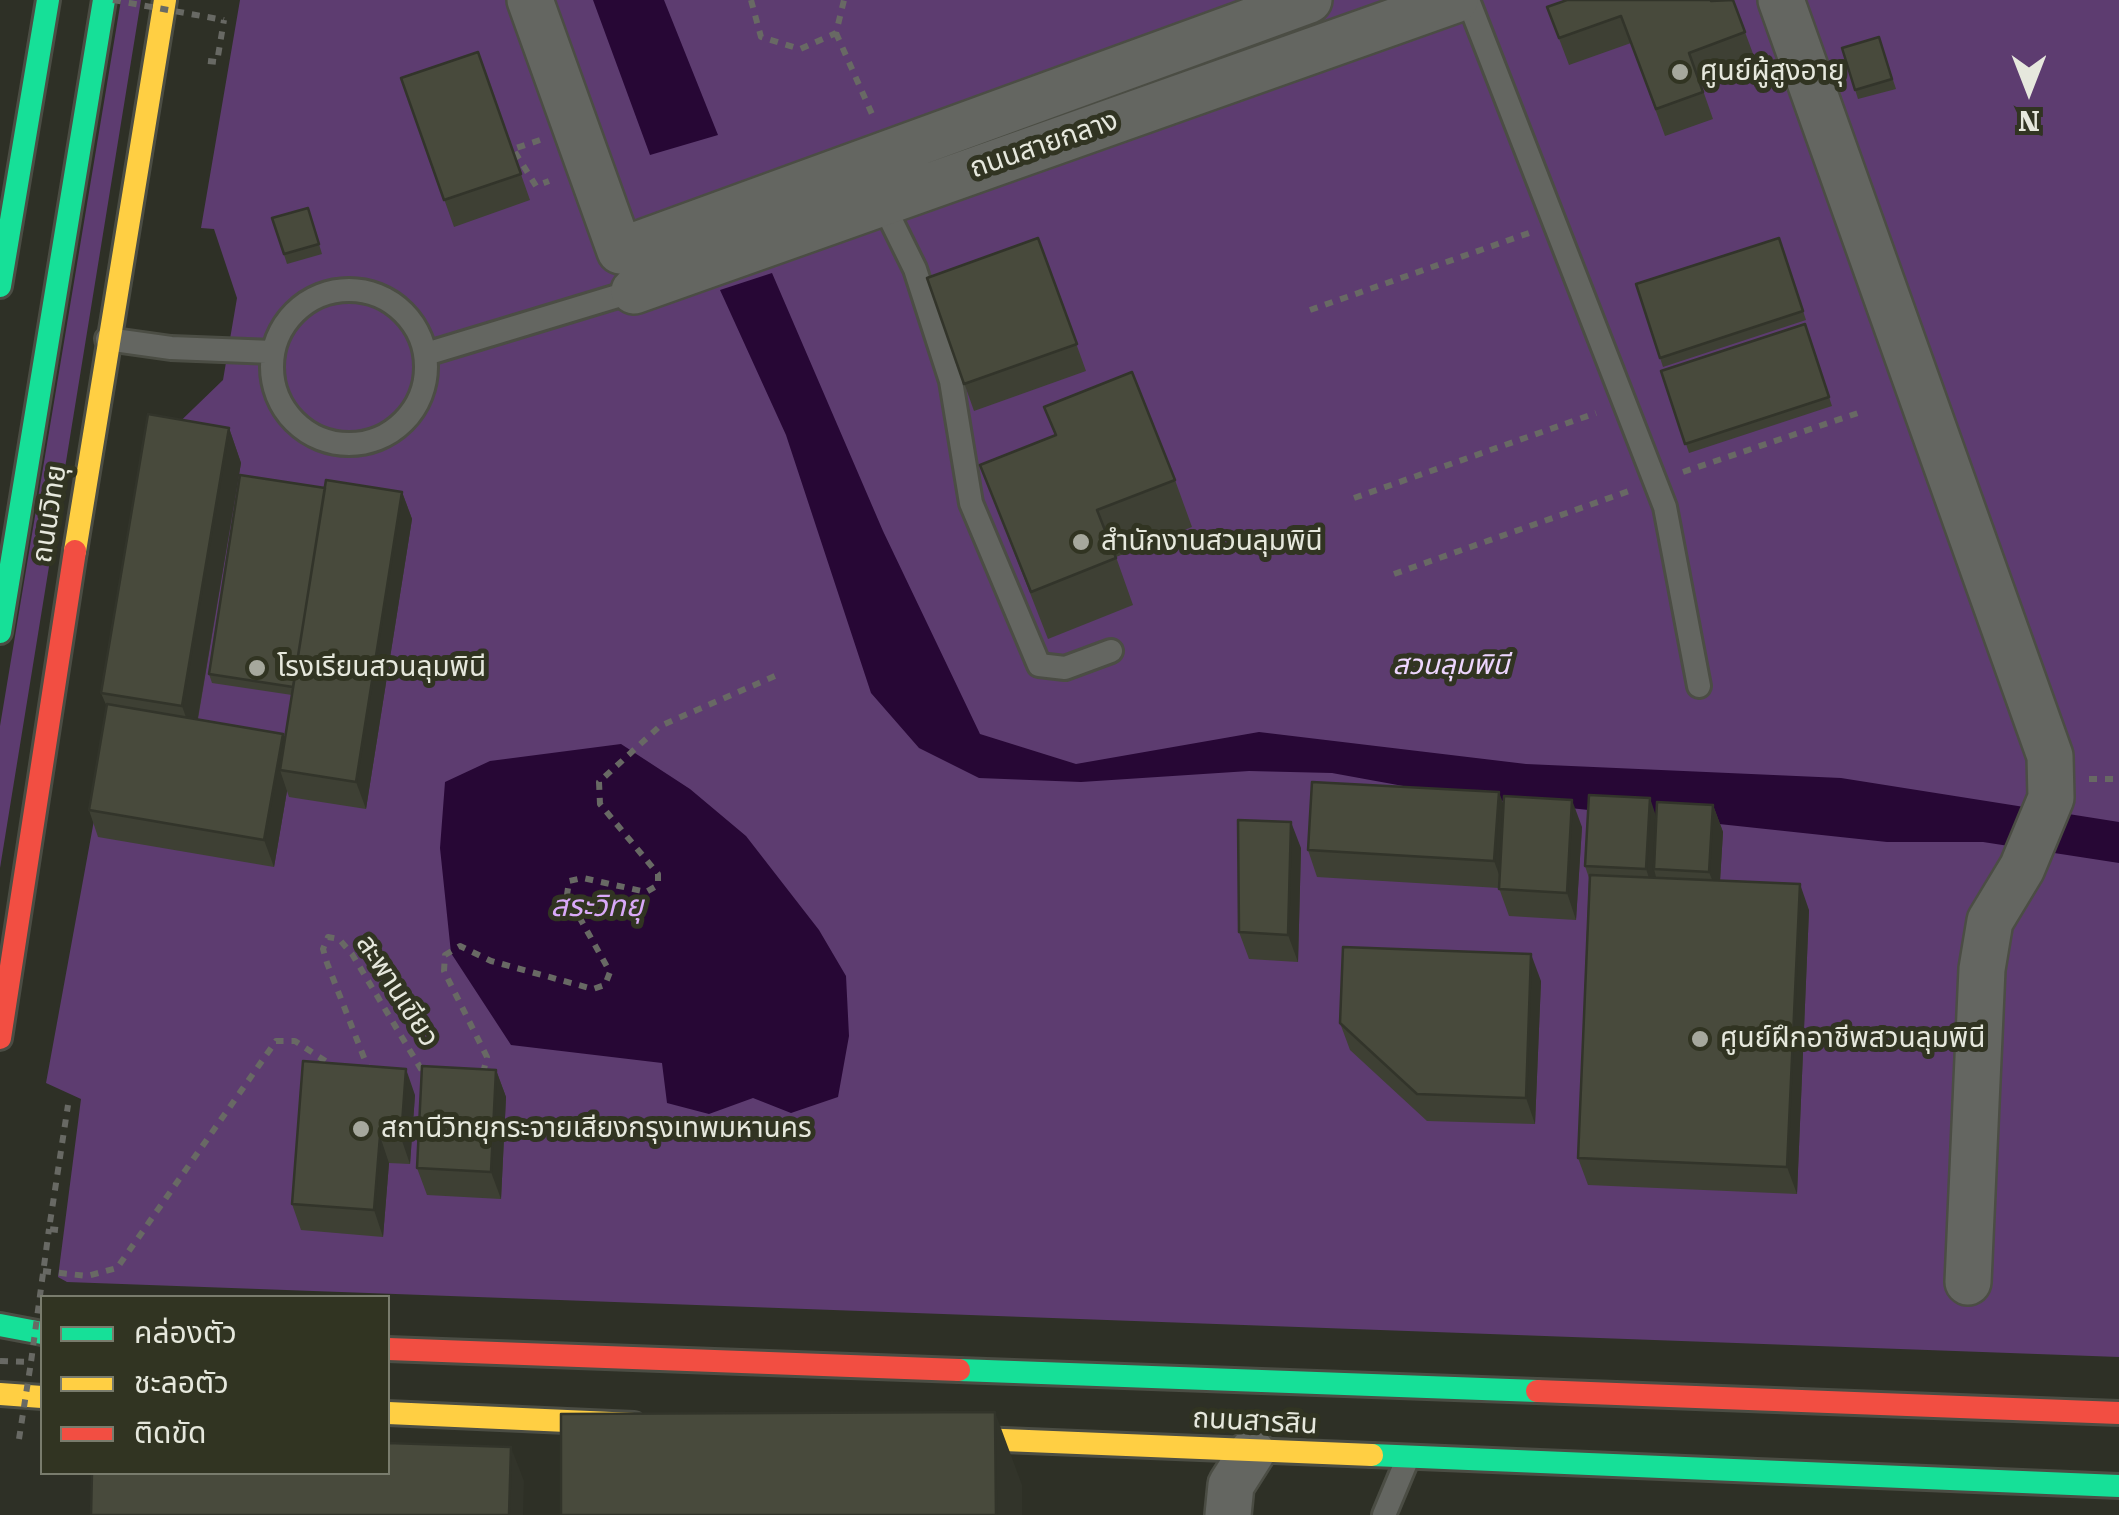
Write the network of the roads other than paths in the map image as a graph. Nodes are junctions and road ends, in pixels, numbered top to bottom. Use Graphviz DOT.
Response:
graph roads {
  1 [pos="48,0"];
  2 [pos="104,0"];
  3 [pos="165,0"];
  4 [pos="530,0"];
  5 [pos="1309,0"];
  6 [pos="1455,0"];
  7 [pos="1468,0"];
  8 [pos="1781,0"];
  9 [pos="1084,83"];
  10 [pos="16,88"];
  11 [pos="1098,126"];
  12 [pos="881,172"];
  13 [pos="627,271"];
  14 [pos="0,286"];
  15 [pos="107,339"];
  16 [pos="272,352"];
  17 [pos="426,354"];
  18 [pos="0,632"];
  19 [pos="1111,651"];
  20 [pos="1699,686"];
  21 [pos="0,1038"];
  22 [pos="1968,1282"];
  23 [pos="0,1326"];
  24 [pos="40,1333"];
  25 [pos="390,1349"];
  26 [pos="0,1394"];
  27 [pos="40,1397"];
  28 [pos="390,1413"];
  29 [pos="2119,1413"];
  30 [pos="653,1425"];
  31 [pos="913,1436"];
  32 [pos="1252,1452"];
  33 [pos="1407,1460"];
  34 [pos="2119,1486"];
  35 [pos="1228,1515"];
  36 [pos="1384,1515"];
  1 -- 10 [label="street"];
  2 -- 18 [label="street, ถนนวิทยุ"];
  3 -- 15 [label="street, ถนนวิทยุ"];
  4 -- 13 [label="street"];
  5 -- 9 [label="street, ถนนสายกลาง"];
  6 -- 11 [label="street, ถนนสายกลาง"];
  7 -- 20 [label="lane"];
  8 -- 22 [label="street"];
  9 -- 11 [label="street"];
  9 -- 12 [label="street, ถนนสายกลาง"];
  10 -- 14 [label="street"];
  11 -- 12 [label="street, ถนนสายกลาง"];
  12 -- 13 [label="street, ถนนสายกลาง"];
  12 -- 19 [label="lane"];
  13 -- 17 [label="lane"];
  15 -- 16 [label="lane"];
  15 -- 21 [label="street, ถนนวิทยุ"];
  16 -- 17 [label="lane"];
  16 -- 17 [label="lane"];
  23 -- 24 [label="street"];
  25 -- 29 [label="street, ถนนสารสิน"];
  26 -- 27 [label="street"];
  28 -- 30 [label="street"];
  31 -- 32 [label="street, ถนนสารสิน"];
  32 -- 33 [label="street, ถนนสารสิน"];
  32 -- 35 [label="street"];
  33 -- 34 [label="street, ถนนสารสิน"];
  33 -- 36 [label="lane"];
}
